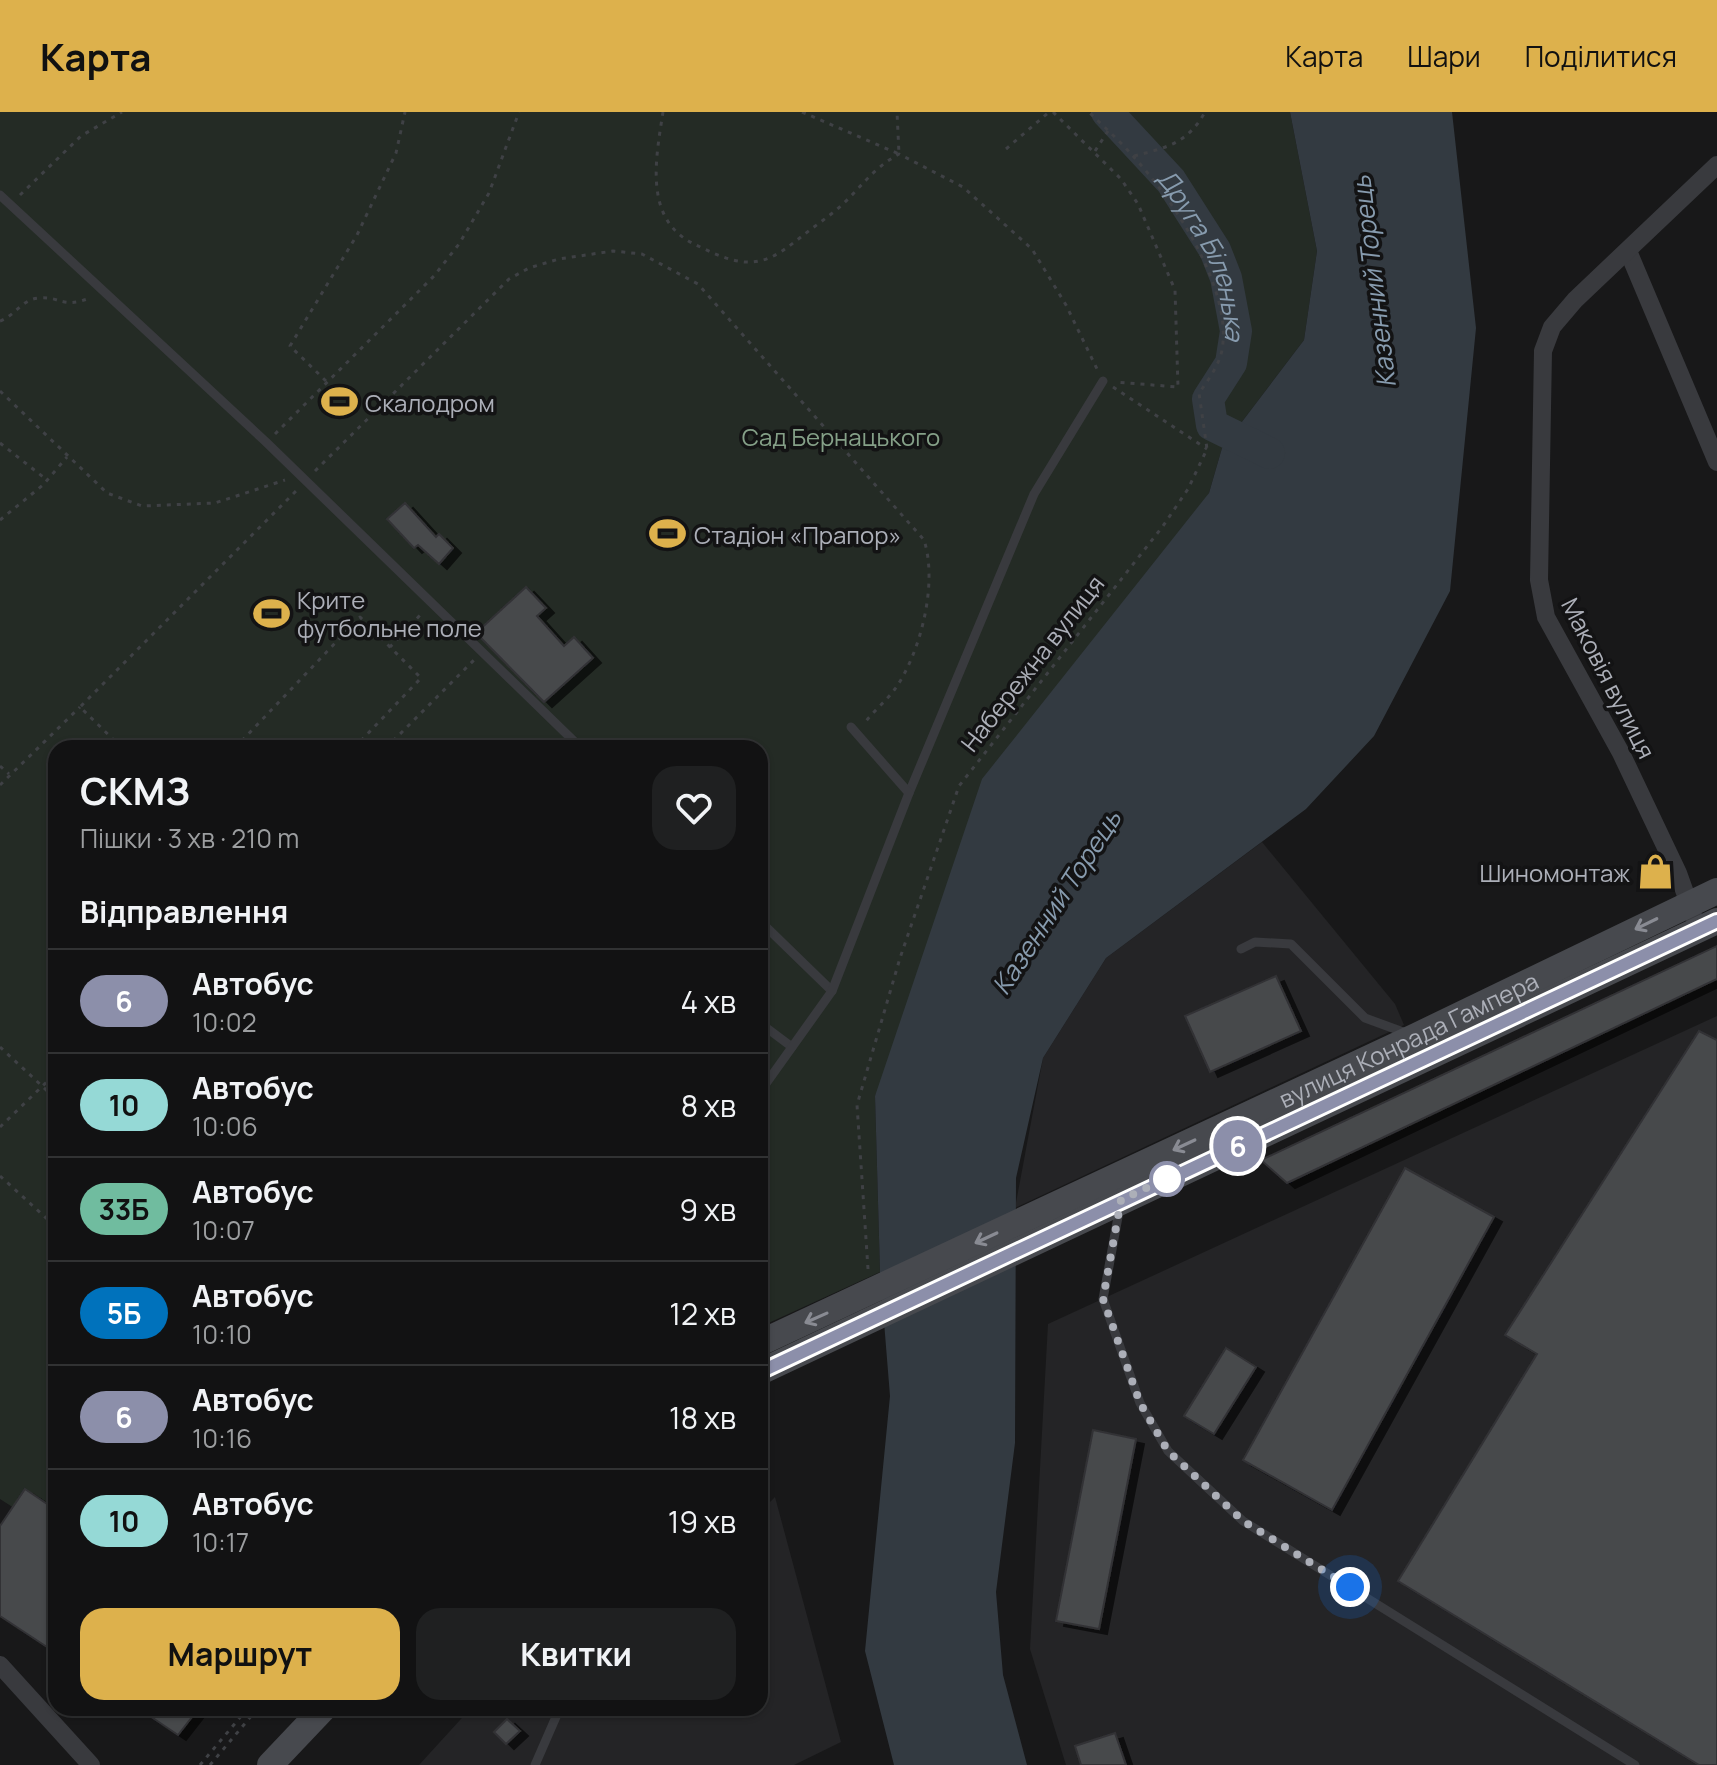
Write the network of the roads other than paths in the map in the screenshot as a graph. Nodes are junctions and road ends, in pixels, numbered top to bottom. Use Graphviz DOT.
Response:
graph roads {
  1 [pos="1717,165"];
  2 [pos="0,195"];
  3 [pos="1628,251"];
  4 [pos="1103,381"];
  5 [pos="1717,462"];
  6 [pos="854,730"];
  7 [pos="573,740"];
  8 [pos="909,793"];
  9 [pos="1717,891"];
  10 [pos="1687,903"];
  11 [pos="1709,925"];
  12 [pos="768,929"];
  13 [pos="1241,949"];
  14 [pos="832,991"];
  15 [pos="768,1029"];
  16 [pos="792,1047"];
  17 [pos="1420,1047"];
  18 [pos="768,1081"];
  19 [pos="1116,1190"];
  20 [pos="1062,1215"];
  21 [pos="768,1339"];
  22 [pos="768,1368"];
  23 [pos="0,1665"];
  24 [pos="317,1716"];
  25 [pos="556,1716"];
  26 [pos="273,1764"];
  27 [pos="91,1765"];
  28 [pos="535,1765"];
  29 [pos="1635,1765"];
  1 -- 3 [label="street, Маковія вулиця"];
  2 -- 7 [label="lane"];
  3 -- 5 [label="street"];
  3 -- 10 [label="street, Маковія вулиця"];
  4 -- 8 [label="lane"];
  6 -- 8 [label="lane"];
  8 -- 14 [label="lane"];
  9 -- 10 [label="main road, вулиця Конрада Гампера"];
  10 -- 11 [label="street, Маковія вулиця"];
  10 -- 17 [label="main road, вулиця Конрада Гампера, one-way"];
  11 -- 17 [label="main road, вулиця Конрада Гампера"];
  12 -- 14 [label="lane"];
  13 -- 17 [label="lane"];
  14 -- 16 [label="lane"];
  15 -- 16 [label="lane"];
  16 -- 18 [label="lane"];
  17 -- 19 [label="main road, вулиця Конрада Гампера"];
  19 -- 20 [label="main road, вулиця Конрада Гампера"];
  19 -- 29 [label="lane"];
  20 -- 21 [label="main road, one-way"];
  20 -- 22 [label="main road"];
  23 -- 27 [label="street"];
  24 -- 26 [label="main road"];
  25 -- 28 [label="lane"];
}
